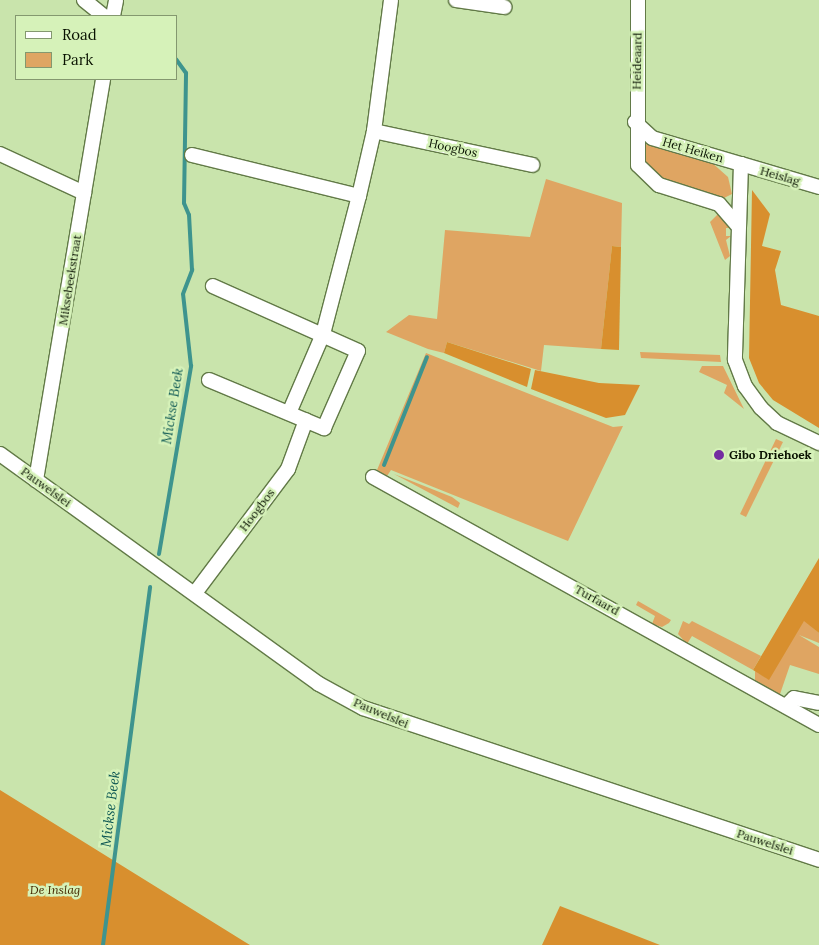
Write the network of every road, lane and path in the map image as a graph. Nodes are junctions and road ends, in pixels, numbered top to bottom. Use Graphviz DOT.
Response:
graph roads {
  1 [pos="84,0"];
  2 [pos="116,0"];
  3 [pos="391,0"];
  4 [pos="456,0"];
  5 [pos="638,0"];
  6 [pos="504,7"];
  7 [pos="103,15"];
  8 [pos="113,15"];
  9 [pos="103,80"];
  10 [pos="635,122"];
  11 [pos="374,131"];
  12 [pos="0,154"];
  13 [pos="192,155"];
  14 [pos="741,164"];
  15 [pos="532,165"];
  16 [pos="819,187"];
  17 [pos="84,193"];
  18 [pos="359,196"];
  19 [pos="736,225"];
  20 [pos="214,286"];
  21 [pos="323,334"];
  22 [pos="209,380"];
  23 [pos="289,413"];
  24 [pos="306,420"];
  25 [pos="819,443"];
  26 [pos="0,454"];
  27 [pos="373,477"];
  28 [pos="36,480"];
  29 [pos="195,593"];
  30 [pos="819,703"];
  31 [pos="786,706"];
  32 [pos="819,725"];
  33 [pos="819,860"];
  1 -- 7 [label="street"];
  2 -- 8 [label="street"];
  3 -- 11 [label="street"];
  4 -- 6 [label="street"];
  5 -- 10 [label="street, Heideaard"];
  9 -- 17 [label="street, Miksebeekstraat"];
  10 -- 14 [label="street, Het Heiken"];
  10 -- 19 [label="street"];
  11 -- 15 [label="street, Hoogbos"];
  11 -- 18 [label="street"];
  12 -- 17 [label="street"];
  13 -- 18 [label="street"];
  14 -- 16 [label="street, Heislag"];
  14 -- 19 [label="street, Het Heiken"];
  17 -- 28 [label="street, Miksebeekstraat"];
  18 -- 21 [label="street"];
  19 -- 25 [label="street, Het Heiken"];
  20 -- 21 [label="street"];
  21 -- 23 [label="street"];
  21 -- 24 [label="street"];
  22 -- 23 [label="street"];
  23 -- 24 [label="street"];
  24 -- 29 [label="street, Hoogbos"];
  26 -- 28 [label="street, Pauwelslei"];
  27 -- 31 [label="street, Turfaard"];
  28 -- 29 [label="street, Pauwelslei"];
  29 -- 33 [label="street, Pauwelslei"];
  30 -- 31 [label="street"];
  31 -- 32 [label="street, Turfaard"];
}
